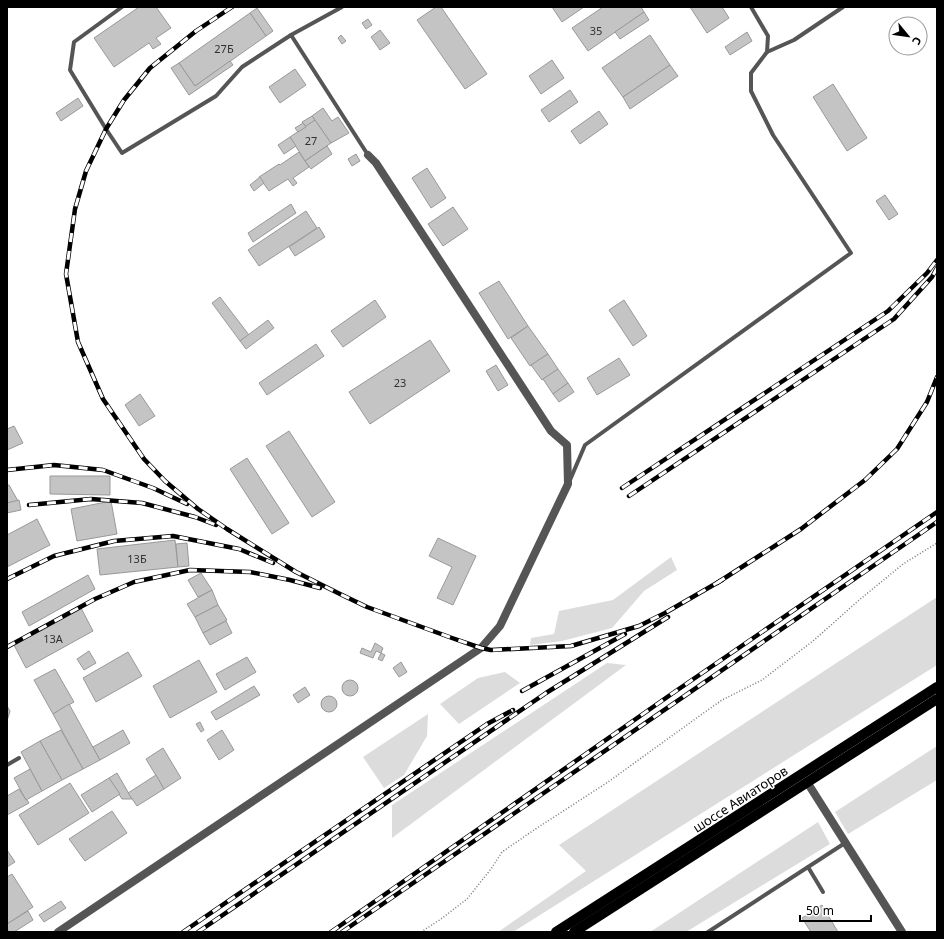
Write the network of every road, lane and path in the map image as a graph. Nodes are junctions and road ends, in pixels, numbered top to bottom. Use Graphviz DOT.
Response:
graph roads {
  1 [pos="122,7"];
  2 [pos="342,7"];
  3 [pos="750,7"];
  4 [pos="843,7"];
  5 [pos="290,35"];
  6 [pos="767,52"];
  7 [pos="368,155"];
  8 [pos="568,484"];
  9 [pos="937,543"];
  10 [pos="937,687"];
  11 [pos="937,699"];
  12 [pos="19,758"];
  13 [pos="7,765"];
  14 [pos="807,782"];
  15 [pos="845,843"];
  16 [pos="808,868"];
  17 [pos="823,892"];
  18 [pos="58,932"];
  19 [pos="421,932"];
  20 [pos="556,932"];
  21 [pos="574,932"];
  22 [pos="708,932"];
  23 [pos="902,932"];
  1 -- 5 [label="lane"];
  2 -- 5 [label="lane"];
  3 -- 6 [label="lane"];
  4 -- 6 [label="lane"];
  5 -- 7 [label="lane"];
  6 -- 8 [label="lane"];
  7 -- 8 [label="street"];
  8 -- 18 [label="street"];
  9 -- 19 [label="path"];
  10 -- 20 [label="main road, шоссе Авиаторов"];
  11 -- 14 [label="main road, шоссе Авиаторов"];
  12 -- 13 [label="lane"];
  14 -- 15 [label="street"];
  14 -- 21 [label="main road, шоссе Авиаторов"];
  15 -- 16 [label="lane"];
  15 -- 23 [label="street"];
  16 -- 17 [label="lane"];
  16 -- 22 [label="lane"];
}
